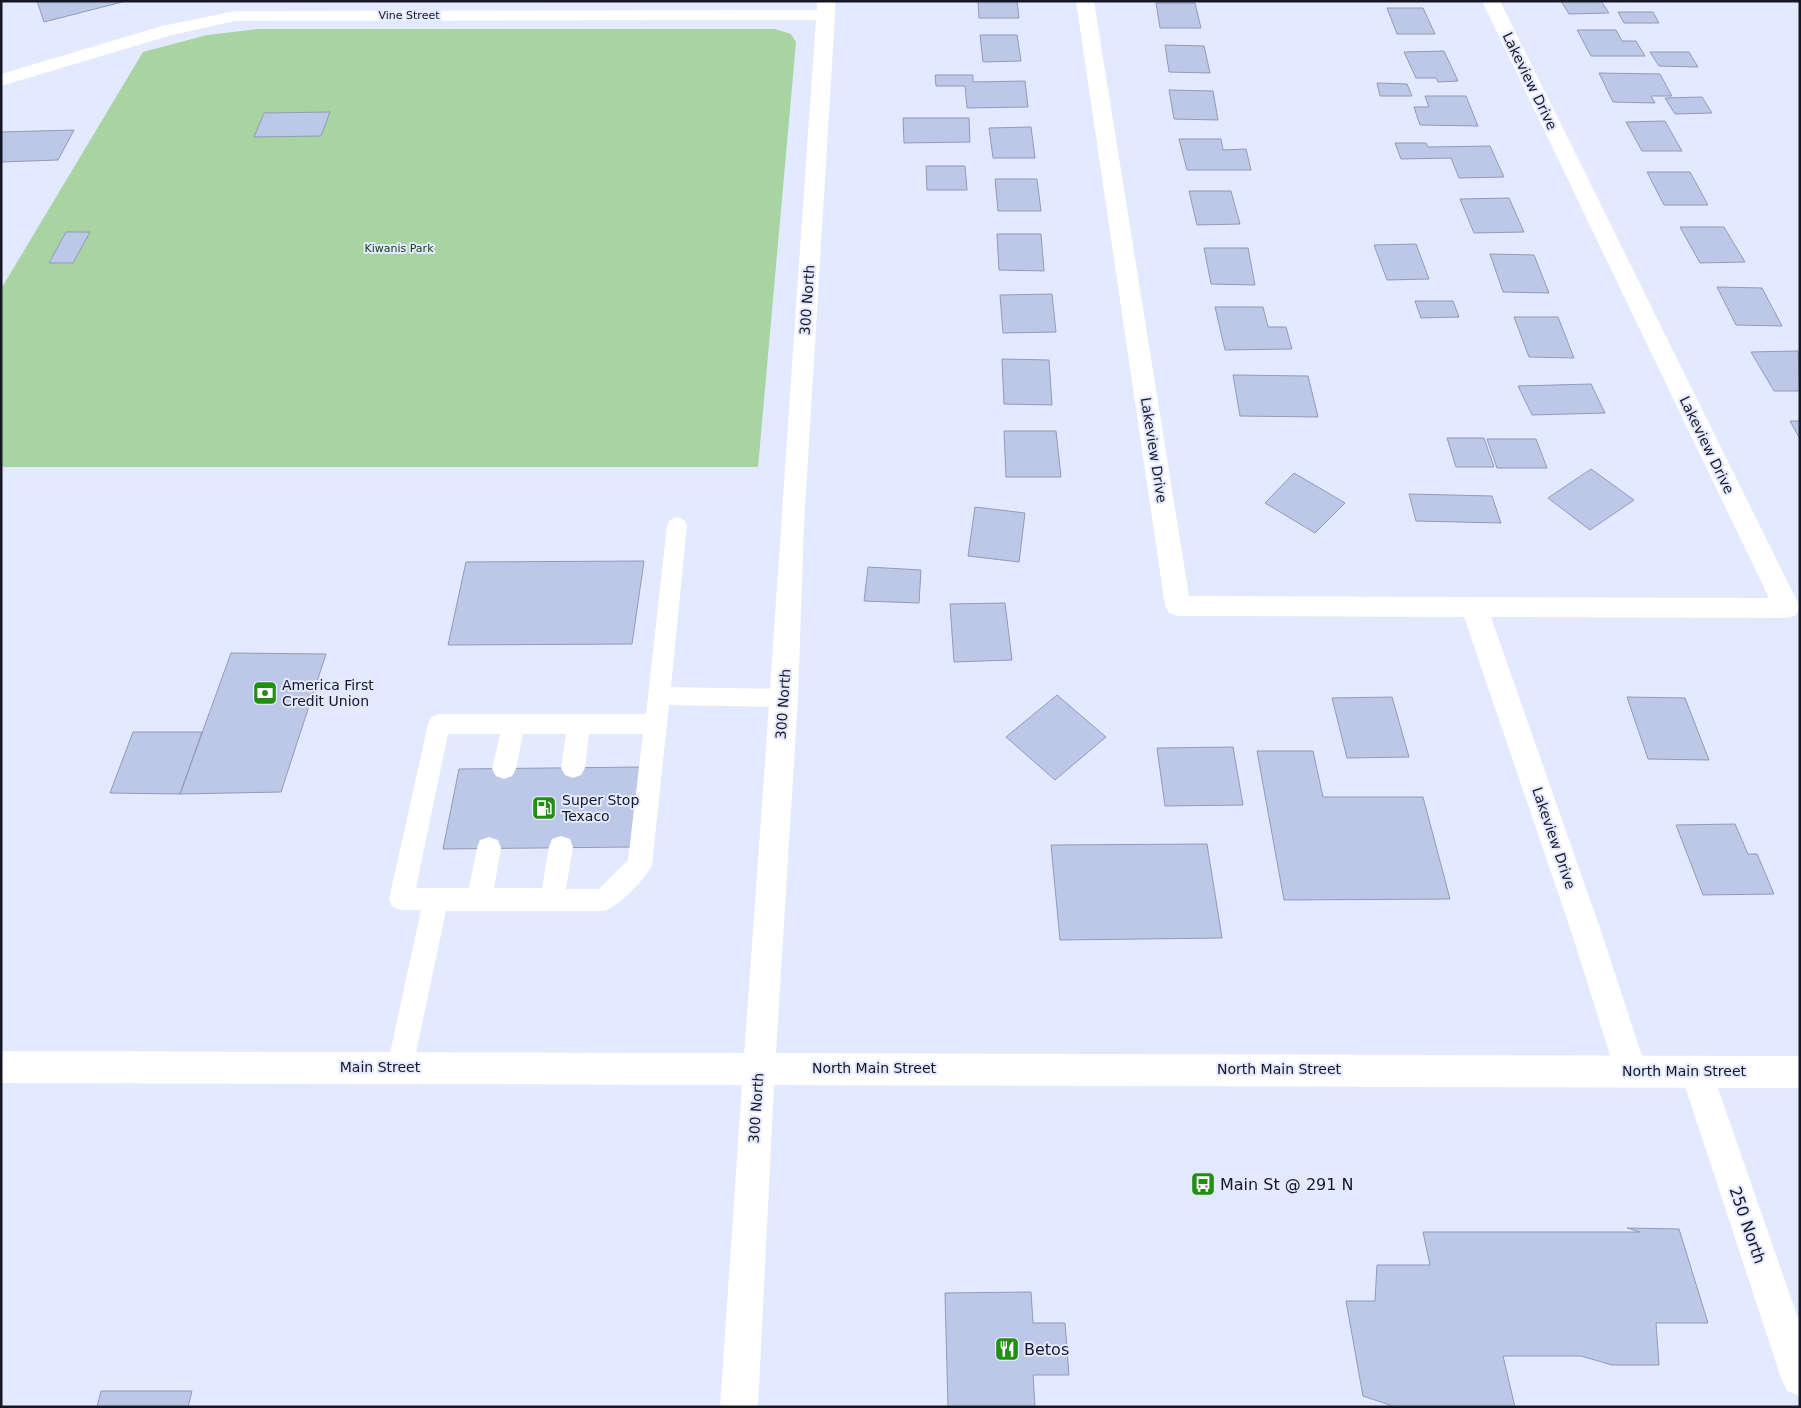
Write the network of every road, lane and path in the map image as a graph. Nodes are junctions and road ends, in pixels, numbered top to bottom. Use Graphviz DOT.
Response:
graph roads {
  1 [pos="1085,1"];
  2 [pos="1491,1"];
  3 [pos="826,8"];
  4 [pos="1,80"];
  5 [pos="677,524"];
  6 [pos="1474,607"];
  7 [pos="659,696"];
  8 [pos="784,698"];
  9 [pos="513,724"];
  10 [pos="579,724"];
  11 [pos="656,724"];
  12 [pos="573,768"];
  13 [pos="504,769"];
  14 [pos="561,847"];
  15 [pos="489,848"];
  16 [pos="436,899"];
  17 [pos="478,900"];
  18 [pos="552,900"];
  19 [pos="1,1067"];
  20 [pos="400,1067"];
  21 [pos="759,1068"];
  22 [pos="1631,1071"];
  23 [pos="1696,1072"];
  24 [pos="1800,1072"];
  25 [pos="1800,1378"];
  26 [pos="739,1407"];
  1 -- 6 [label="street, Lakeview Drive"];
  2 -- 6 [label="street, Lakeview Drive"];
  3 -- 4 [label="street, Vine Street"];
  3 -- 8 [label="street, 300 North"];
  5 -- 7 [label="lane"];
  6 -- 22 [label="street, Lakeview Drive"];
  7 -- 8 [label="lane"];
  7 -- 11 [label="lane"];
  8 -- 21 [label="street, 300 North"];
  9 -- 10 [label="lane"];
  9 -- 13 [label="lane"];
  9 -- 16 [label="lane"];
  10 -- 11 [label="lane"];
  10 -- 12 [label="lane"];
  11 -- 18 [label="lane"];
  14 -- 18 [label="lane"];
  15 -- 17 [label="lane"];
  16 -- 17 [label="lane"];
  16 -- 20 [label="lane"];
  17 -- 18 [label="lane"];
  19 -- 20 [label="street, Main Street"];
  20 -- 21 [label="street, Main Street"];
  21 -- 22 [label="street, North Main Street"];
  21 -- 26 [label="street, 300 North"];
  22 -- 23 [label="street, North Main Street"];
  23 -- 24 [label="street, North Main Street"];
  23 -- 25 [label="street, 250 North"];
}
